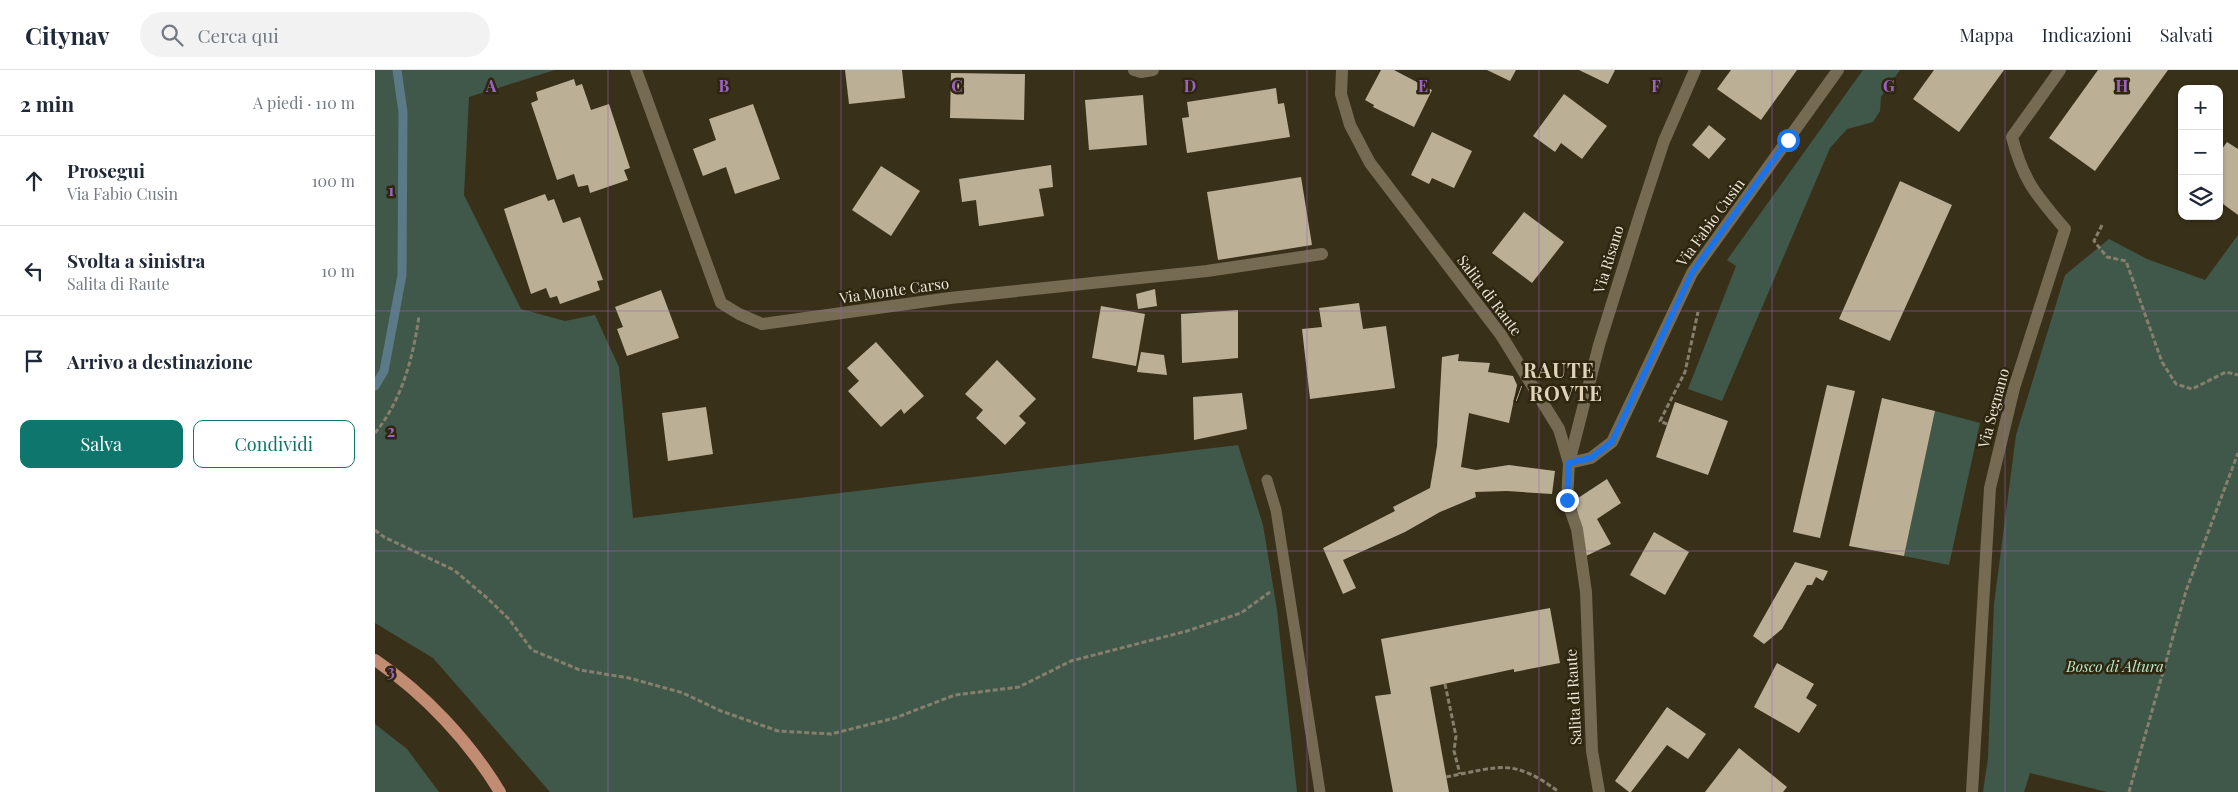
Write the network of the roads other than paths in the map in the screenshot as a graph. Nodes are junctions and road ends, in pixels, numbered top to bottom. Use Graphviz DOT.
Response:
graph roads {
  1 [pos="636,70"];
  2 [pos="1134,70"];
  3 [pos="1153,70"];
  4 [pos="1342,70"];
  5 [pos="1695,70"];
  6 [pos="1838,70"];
  7 [pos="2060,70"];
  8 [pos="1322,254"];
  9 [pos="1569,463"];
  10 [pos="1267,480"];
  11 [pos="375,660"];
  12 [pos="500,792"];
  13 [pos="1321,792"];
  14 [pos="1599,792"];
  15 [pos="1972,792"];
  1 -- 8 [label="street, Via Monte Carso"];
  2 -- 3 [label="street"];
  4 -- 9 [label="street, Salita di Raute"];
  5 -- 9 [label="street, Via Risano"];
  6 -- 9 [label="street, Via Fabio Cusin"];
  7 -- 15 [label="street, Via Segnano"];
  9 -- 14 [label="street, Salita di Raute"];
  10 -- 13 [label="lane"];
  11 -- 12 [label="main road"];
}
